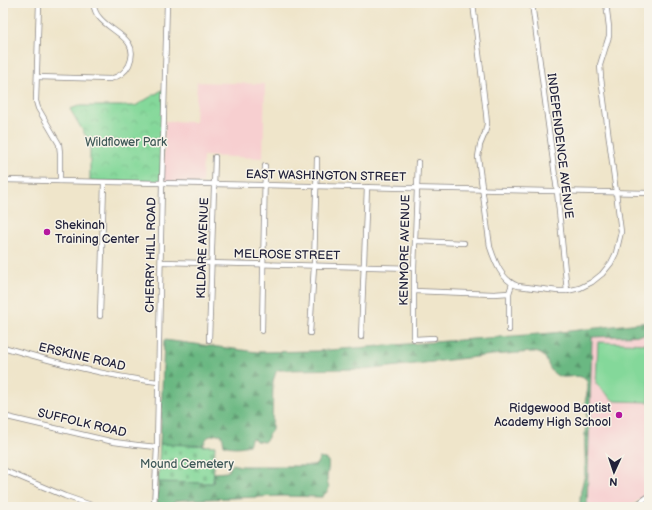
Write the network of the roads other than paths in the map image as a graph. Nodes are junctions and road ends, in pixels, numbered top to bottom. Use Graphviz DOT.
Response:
graph roads {
  1 [pos="39,3"];
  2 [pos="93,3"];
  3 [pos="167,3"];
  4 [pos="473,3"];
  5 [pos="532,3"];
  6 [pos="606,3"];
  7 [pos="37,77"];
  8 [pos="215,157"];
  9 [pos="317,159"];
  10 [pos="418,162"];
  11 [pos="265,166"];
  12 [pos="3,180"];
  13 [pos="60,181"];
  14 [pos="104,182"];
  15 [pos="162,183"];
  16 [pos="215,184"];
  17 [pos="265,185"];
  18 [pos="316,186"];
  19 [pos="367,187"];
  20 [pos="417,188"];
  21 [pos="483,189"];
  22 [pos="556,191"];
  23 [pos="616,192"];
  24 [pos="649,193"];
  25 [pos="415,241"];
  26 [pos="464,243"];
  27 [pos="161,262"];
  28 [pos="212,263"];
  29 [pos="263,265"];
  30 [pos="314,266"];
  31 [pos="364,267"];
  32 [pos="414,268"];
  33 [pos="512,284"];
  34 [pos="414,291"];
  35 [pos="567,291"];
  36 [pos="509,293"];
  37 [pos="100,316"];
  38 [pos="509,330"];
  39 [pos="262,331"];
  40 [pos="310,333"];
  41 [pos="361,337"];
  42 [pos="434,338"];
  43 [pos="209,340"];
  44 [pos="3,347"];
  45 [pos="158,382"];
  46 [pos="3,416"];
  47 [pos="157,446"];
  48 [pos="3,470"];
  49 [pos="649,496"];
  50 [pos="116,507"];
  51 [pos="154,507"];
  52 [pos="633,507"];
  1 -- 7 [label="street"];
  2 -- 7 [label="street"];
  3 -- 15 [label="street, CHERRY HILL ROAD"];
  4 -- 21 [label="street"];
  5 -- 22 [label="street, INDEPENDENCE AVENUE"];
  6 -- 23 [label="street"];
  7 -- 13 [label="street"];
  8 -- 16 [label="street, KILDARE AVENUE"];
  9 -- 18 [label="street"];
  10 -- 20 [label="street, KENMORE AVENUE"];
  11 -- 17 [label="street"];
  12 -- 13 [label="street, EAST WASHINGTON STREET"];
  13 -- 14 [label="street, EAST WASHINGTON STREET"];
  14 -- 15 [label="street, EAST WASHINGTON STREET"];
  14 -- 37 [label="street"];
  15 -- 16 [label="street, EAST WASHINGTON STREET"];
  15 -- 27 [label="street, CHERRY HILL ROAD"];
  16 -- 17 [label="street, EAST WASHINGTON STREET"];
  16 -- 28 [label="street, KILDARE AVENUE"];
  17 -- 18 [label="street, EAST WASHINGTON STREET"];
  17 -- 29 [label="street"];
  18 -- 19 [label="street, EAST WASHINGTON STREET"];
  18 -- 30 [label="street"];
  19 -- 20 [label="street, EAST WASHINGTON STREET"];
  19 -- 31 [label="street"];
  20 -- 21 [label="street, EAST WASHINGTON STREET"];
  20 -- 25 [label="street, KENMORE AVENUE"];
  21 -- 22 [label="street, EAST WASHINGTON STREET"];
  21 -- 33 [label="street"];
  22 -- 23 [label="street, EAST WASHINGTON STREET"];
  22 -- 35 [label="street, INDEPENDENCE AVENUE"];
  23 -- 24 [label="street, EAST WASHINGTON STREET"];
  23 -- 35 [label="street"];
  25 -- 26 [label="street"];
  25 -- 32 [label="street, KENMORE AVENUE"];
  27 -- 28 [label="street, MELROSE STREET"];
  27 -- 45 [label="street, CHERRY HILL ROAD"];
  28 -- 29 [label="street, MELROSE STREET"];
  28 -- 43 [label="street, KILDARE AVENUE"];
  29 -- 30 [label="street, MELROSE STREET"];
  29 -- 39 [label="street"];
  30 -- 31 [label="street, MELROSE STREET"];
  30 -- 40 [label="street"];
  31 -- 32 [label="street, MELROSE STREET"];
  31 -- 41 [label="street"];
  32 -- 34 [label="street, KENMORE AVENUE"];
  33 -- 35 [label="street"];
  33 -- 36 [label="street"];
  34 -- 36 [label="street"];
  34 -- 42 [label="street, KENMORE AVENUE"];
  36 -- 38 [label="street"];
  44 -- 45 [label="street, ERSKINE ROAD"];
  45 -- 47 [label="street, CHERRY HILL ROAD"];
  46 -- 47 [label="street, SUFFOLK ROAD"];
  47 -- 51 [label="street, CHERRY HILL ROAD"];
  48 -- 50 [label="street"];
  49 -- 52 [label="street"];
}
